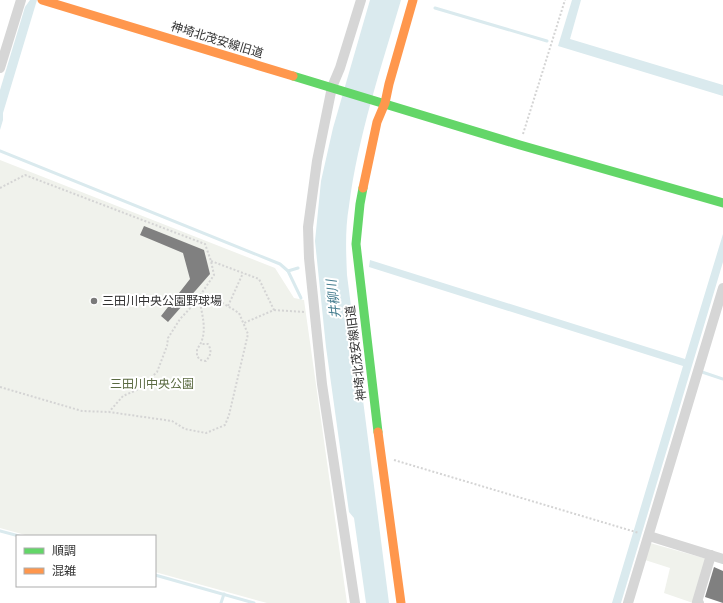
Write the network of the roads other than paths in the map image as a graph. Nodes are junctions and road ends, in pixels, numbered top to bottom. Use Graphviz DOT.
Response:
graph roads {
  1 [pos="21,0"];
  2 [pos="42,0"];
  3 [pos="361,0"];
  4 [pos="413,0"];
  5 [pos="0,68"];
  6 [pos="336,88"];
  7 [pos="381,102"];
  8 [pos="723,203"];
  9 [pos="723,288"];
  10 [pos="649,536"];
  11 [pos="711,555"];
  12 [pos="723,559"];
  13 [pos="355,603"];
  14 [pos="401,603"];
  15 [pos="628,603"];
  16 [pos="699,603"];
  1 -- 5 [label="street"];
  2 -- 6 [label="street, 神埼北茂安線旧道"];
  3 -- 6 [label="street"];
  4 -- 7 [label="street, 神埼北茂安線旧道"];
  6 -- 7 [label="street, 神埼北茂安線旧道"];
  6 -- 13 [label="street"];
  7 -- 8 [label="street"];
  7 -- 14 [label="street, 神埼北茂安線旧道"];
  9 -- 10 [label="street"];
  10 -- 11 [label="street"];
  10 -- 15 [label="street"];
  11 -- 12 [label="street"];
  11 -- 16 [label="street"];
}
